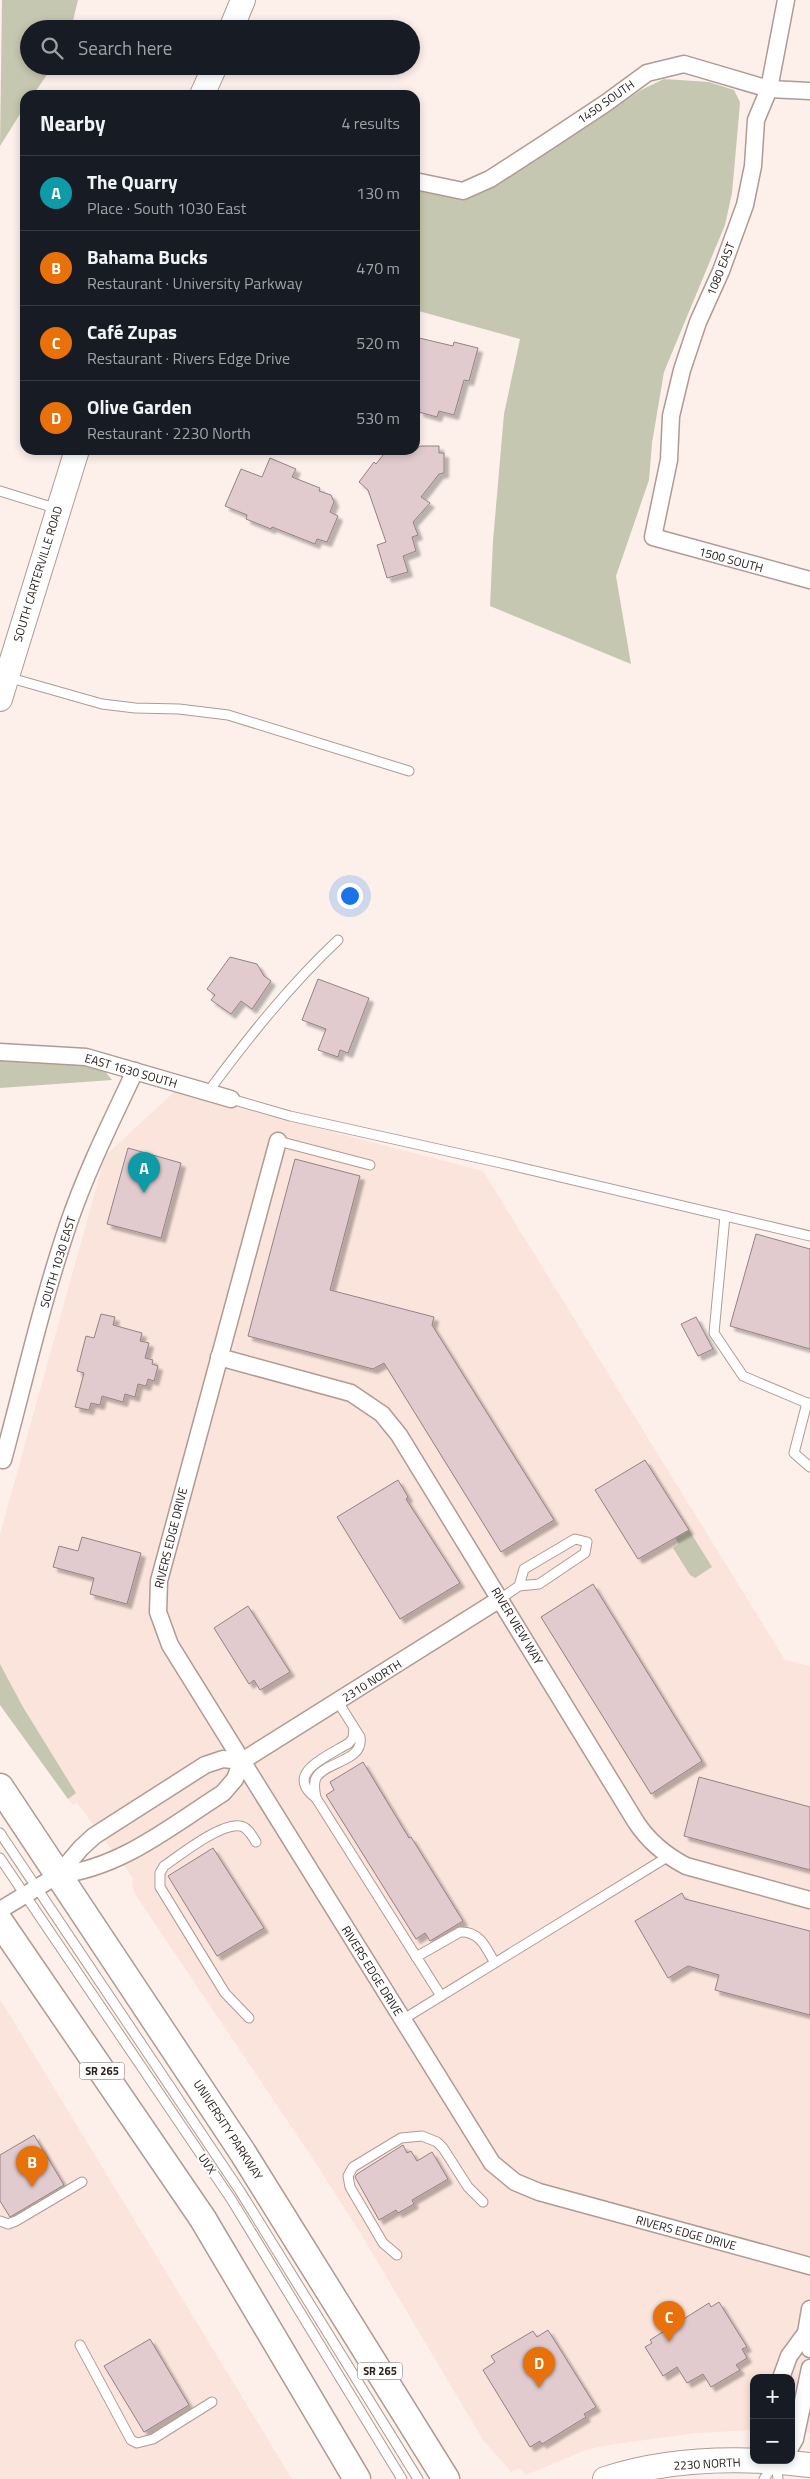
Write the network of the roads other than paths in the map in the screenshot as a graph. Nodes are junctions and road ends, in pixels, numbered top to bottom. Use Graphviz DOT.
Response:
graph roads {
  1 [pos="243,0"];
  2 [pos="786,0"];
  3 [pos="235,20"];
  4 [pos="212,75"];
  5 [pos="769,89"];
  6 [pos="208,90"];
  7 [pos="810,91"];
  8 [pos="420,183"];
  9 [pos="75,455"];
  10 [pos="0,491"];
  11 [pos="58,509"];
  12 [pos="653,537"];
  13 [pos="810,580"];
  14 [pos="7,677"];
  15 [pos="0,699"];
  16 [pos="410,771"];
  17 [pos="338,940"];
  18 [pos="0,1052"];
  19 [pos="135,1071"];
  20 [pos="208,1092"];
  21 [pos="231,1099"];
  22 [pos="278,1141"];
  23 [pos="370,1165"];
  24 [pos="725,1216"];
  25 [pos="810,1236"];
  26 [pos="219,1357"];
  27 [pos="808,1403"];
  28 [pos="4,1460"];
  29 [pos="810,1467"];
  30 [pos="519,1586"];
  31 [pos="500,1599"];
  32 [pos="338,1702"];
  33 [pos="242,1761"];
  34 [pos="0,1787"];
  35 [pos="0,1833"];
  36 [pos="256,1842"];
  37 [pos="669,1856"];
  38 [pos="0,1858"];
  39 [pos="40,1886"];
  40 [pos="810,1900"];
  41 [pos="0,1910"];
  42 [pos="0,1922"];
  43 [pos="416,1957"];
  44 [pos="495,1963"];
  45 [pos="441,1996"];
  46 [pos="249,2018"];
  47 [pos="402,2020"];
  48 [pos="82,2182"];
  49 [pos="483,2202"];
  50 [pos="0,2221"];
  51 [pos="397,2255"];
  52 [pos="810,2266"];
  53 [pos="810,2309"];
  54 [pos="808,2341"];
  55 [pos="80,2345"];
  56 [pos="810,2368"];
  57 [pos="782,2374"];
  58 [pos="212,2402"];
  59 [pos="795,2439"];
  60 [pos="750,2463"];
  61 [pos="777,2464"];
  62 [pos="810,2465"];
  63 [pos="357,2479"];
  64 [pos="402,2479"];
  65 [pos="418,2479"];
  66 [pos="446,2479"];
  67 [pos="605,2479"];
  1 -- 3 [label="street"];
  2 -- 5 [label="street, 1080 EAST"];
  4 -- 6 [label="street"];
  5 -- 7 [label="street, 1450 SOUTH"];
  5 -- 8 [label="street, 1450 SOUTH"];
  5 -- 12 [label="street, 1080 EAST"];
  9 -- 11 [label="street, SOUTH CARTERVILLE ROAD"];
  10 -- 11 [label="lane"];
  11 -- 14 [label="street, SOUTH CARTERVILLE ROAD"];
  12 -- 13 [label="street, 1500 SOUTH"];
  14 -- 15 [label="street, SOUTH CARTERVILLE ROAD"];
  14 -- 16 [label="lane"];
  17 -- 20 [label="lane"];
  18 -- 19 [label="street, EAST 1630 SOUTH"];
  19 -- 20 [label="street, EAST 1630 SOUTH"];
  19 -- 28 [label="street, SOUTH 1030 EAST"];
  20 -- 21 [label="street, EAST 1630 SOUTH"];
  21 -- 24 [label="lane"];
  22 -- 23 [label="lane"];
  22 -- 26 [label="street, RIVERS EDGE DRIVE"];
  24 -- 25 [label="lane"];
  24 -- 27 [label="lane"];
  26 -- 31 [label="street, RIVER VIEW WAY"];
  26 -- 33 [label="street, RIVERS EDGE DRIVE"];
  27 -- 29 [label="lane"];
  30 -- 30 [label="lane"];
  30 -- 31 [label="lane"];
  31 -- 32 [label="street, 2310 NORTH"];
  31 -- 37 [label="street, RIVER VIEW WAY"];
  32 -- 33 [label="street, 2310 NORTH"];
  32 -- 43 [label="lane"];
  33 -- 39 [label="street"];
  33 -- 39 [label="street"];
  33 -- 47 [label="street, RIVERS EDGE DRIVE"];
  34 -- 39 [label="main road, UNIVERSITY PARKWAY / SR 265"];
  35 -- 39 [label="lane"];
  36 -- 46 [label="lane"];
  37 -- 40 [label="street, RIVER VIEW WAY"];
  37 -- 44 [label="lane"];
  38 -- 39 [label="lane, UVX"];
  39 -- 41 [label="street"];
  39 -- 64 [label="lane, UVX"];
  39 -- 65 [label="lane"];
  39 -- 66 [label="main road, UNIVERSITY PARKWAY / SR 265"];
  42 -- 63 [label="main road, SR 265"];
  43 -- 44 [label="lane"];
  43 -- 45 [label="lane"];
  44 -- 45 [label="lane"];
  45 -- 47 [label="lane"];
  47 -- 52 [label="street, RIVERS EDGE DRIVE"];
  48 -- 50 [label="lane"];
  49 -- 51 [label="lane"];
  53 -- 54 [label="street"];
  54 -- 57 [label="street"];
  55 -- 58 [label="lane"];
  56 -- 59 [label="street"];
  60 -- 67 [label="street, 2230 NORTH"];
  61 -- 62 [label="street, 2230 NORTH"];
}
